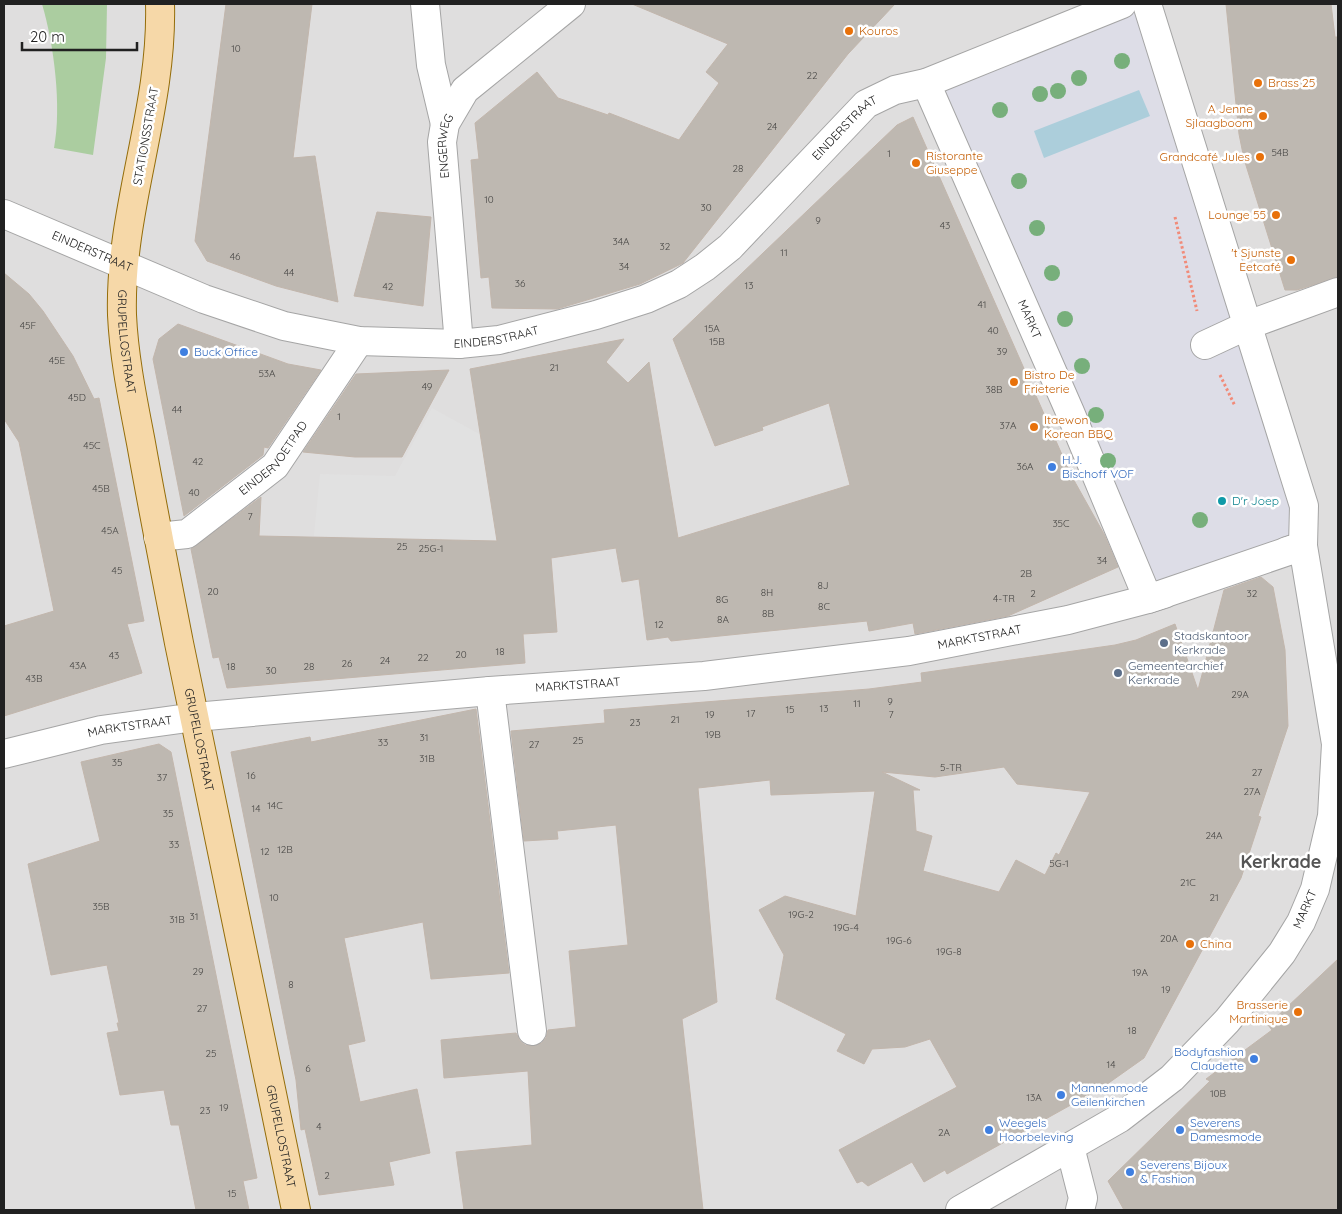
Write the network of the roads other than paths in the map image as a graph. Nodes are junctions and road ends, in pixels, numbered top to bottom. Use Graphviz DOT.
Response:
graph roads {
  1 [pos="160,4"];
  2 [pos="425,4"];
  3 [pos="571,4"];
  4 [pos="1122,4"];
  5 [pos="1147,4"];
  6 [pos="926,83"];
  7 [pos="445,124"];
  8 [pos="4,214"];
  9 [pos="125,267"];
  10 [pos="1338,292"];
  11 [pos="1248,325"];
  12 [pos="359,341"];
  13 [pos="459,344"];
  14 [pos="1205,345"];
  15 [pos="158,537"];
  16 [pos="1303,546"];
  17 [pos="1148,599"];
  18 [pos="1330,649"];
  19 [pos="490,691"];
  20 [pos="194,717"];
  21 [pos="4,754"];
  22 [pos="1337,818"];
  23 [pos="532,1031"];
  24 [pos="1070,1147"];
  25 [pos="296,1210"];
  26 [pos="960,1210"];
  27 [pos="1080,1210"];
  1 -- 9 [label="main road, STATIONSSTRAAT"];
  2 -- 7 [label="street"];
  3 -- 7 [label="street, ENGERWEG"];
  4 -- 6 [label="street"];
  5 -- 11 [label="street, MARKT"];
  6 -- 13 [label="street, EINDERSTRAAT"];
  6 -- 17 [label="street, MARKT"];
  7 -- 13 [label="street, ENGERWEG"];
  8 -- 9 [label="street, EINDERSTRAAT"];
  9 -- 12 [label="street, EINDERSTRAAT"];
  9 -- 15 [label="main road, GRUPELLOSTRAAT"];
  10 -- 11 [label="street"];
  11 -- 14 [label="street"];
  11 -- 16 [label="street, MARKT"];
  12 -- 13 [label="street, EINDERSTRAAT"];
  12 -- 15 [label="street, EINDERVOETPAD"];
  15 -- 20 [label="main road, GRUPELLOSTRAAT"];
  16 -- 17 [label="street"];
  16 -- 18 [label="street, MARKT"];
  17 -- 19 [label="street, MARKTSTRAAT"];
  18 -- 22 [label="street, MARKT"];
  19 -- 20 [label="street, MARKTSTRAAT"];
  19 -- 23 [label="street"];
  20 -- 21 [label="street, MARKTSTRAAT"];
  20 -- 25 [label="main road, GRUPELLOSTRAAT"];
  22 -- 24 [label="street, MARKT"];
  24 -- 26 [label="street, MARKT"];
  24 -- 27 [label="street"];
}
